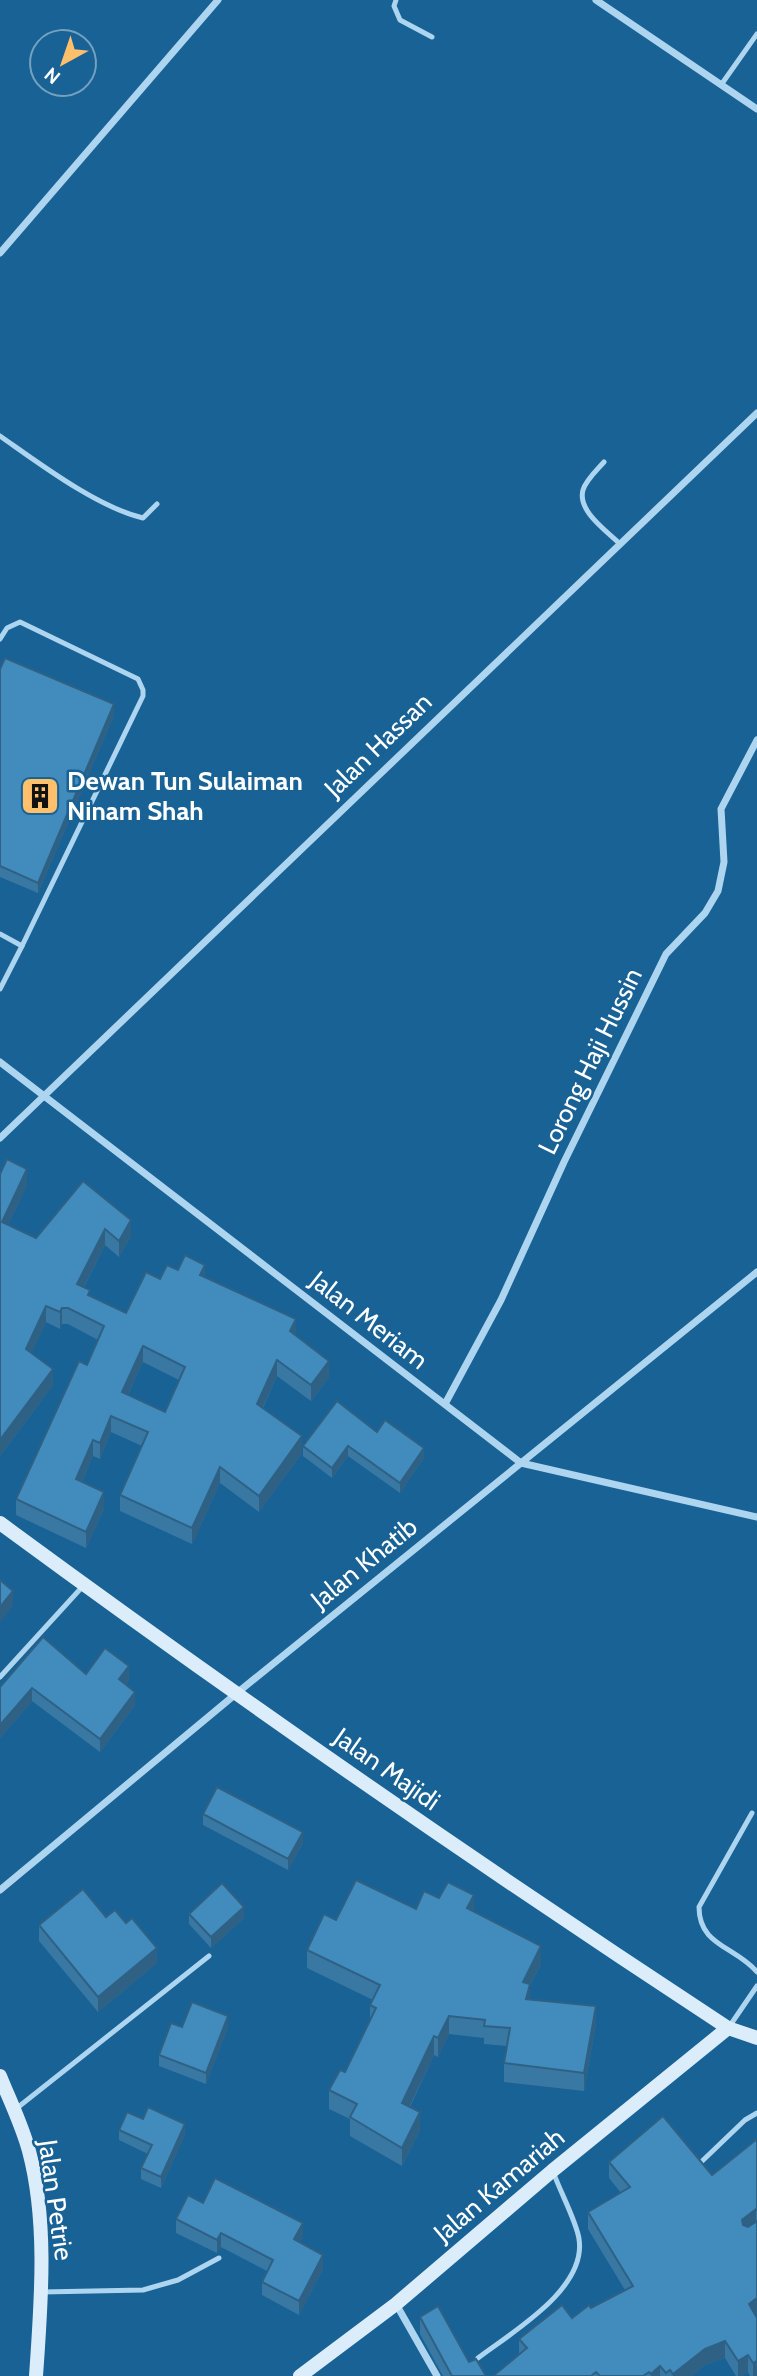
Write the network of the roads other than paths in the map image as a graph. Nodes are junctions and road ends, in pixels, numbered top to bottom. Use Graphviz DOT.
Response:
graph roads {
  1 [pos="218,0"];
  2 [pos="396,0"];
  3 [pos="596,0"];
  4 [pos="432,37"];
  5 [pos="756,38"];
  6 [pos="721,85"];
  7 [pos="757,110"];
  8 [pos="0,253"];
  9 [pos="757,413"];
  10 [pos="0,436"];
  11 [pos="604,462"];
  12 [pos="158,504"];
  13 [pos="620,544"];
  14 [pos="0,639"];
  15 [pos="757,740"];
  16 [pos="0,934"];
  17 [pos="22,946"];
  18 [pos="0,989"];
  19 [pos="0,1062"];
  20 [pos="45,1097"];
  21 [pos="0,1138"];
  22 [pos="757,1272"];
  23 [pos="445,1404"];
  24 [pos="521,1463"];
  25 [pos="757,1517"];
  26 [pos="0,1522"];
  27 [pos="85,1585"];
  28 [pos="0,1677"];
  29 [pos="237,1693"];
  30 [pos="752,1813"];
  31 [pos="0,1891"];
  32 [pos="209,1956"];
  33 [pos="757,1972"];
  34 [pos="757,1986"];
  35 [pos="728,2028"];
  36 [pos="757,2038"];
  37 [pos="0,2076"];
  38 [pos="14,2110"];
  39 [pos="757,2113"];
  40 [pos="696,2166"];
  41 [pos="552,2171"];
  42 [pos="219,2258"];
  43 [pos="42,2292"];
  44 [pos="396,2304"];
  45 [pos="478,2358"];
  46 [pos="36,2376"];
  47 [pos="300,2376"];
  48 [pos="437,2376"];
  1 -- 8 [label="street"];
  2 -- 4 [label="lane"];
  3 -- 6 [label="street"];
  5 -- 6 [label="lane"];
  6 -- 7 [label="street"];
  9 -- 13 [label="street, Jalan Hassan"];
  10 -- 12 [label="lane"];
  11 -- 13 [label="lane"];
  13 -- 20 [label="street, Jalan Hassan"];
  14 -- 17 [label="lane"];
  15 -- 23 [label="street, Lorong Haji Hussin"];
  16 -- 17 [label="lane"];
  17 -- 18 [label="lane"];
  19 -- 20 [label="street, Jalan Meriam"];
  20 -- 21 [label="street, Jalan Hassan"];
  20 -- 23 [label="street, Jalan Meriam"];
  22 -- 24 [label="street, Jalan Khatib"];
  23 -- 24 [label="street, Jalan Meriam"];
  24 -- 25 [label="street, Jalan Meriam"];
  24 -- 29 [label="street, Jalan Khatib"];
  26 -- 27 [label="street, Jalan Majidi"];
  27 -- 28 [label="lane"];
  27 -- 29 [label="street, Jalan Majidi"];
  29 -- 31 [label="street, Jalan Khatib"];
  29 -- 35 [label="street, Jalan Majidi"];
  30 -- 33 [label="lane"];
  32 -- 38 [label="lane"];
  34 -- 35 [label="lane"];
  35 -- 36 [label="street, Jalan Majidi"];
  35 -- 41 [label="street, Jalan Kamariah"];
  37 -- 38 [label="street, Jalan Petrie"];
  38 -- 43 [label="street, Jalan Petrie"];
  39 -- 40 [label="lane"];
  41 -- 44 [label="street, Jalan Kamariah"];
  41 -- 45 [label="lane"];
  42 -- 43 [label="lane"];
  43 -- 46 [label="street, Jalan Petrie"];
  44 -- 47 [label="street, Jalan Kamariah"];
  44 -- 48 [label="street"];
}
